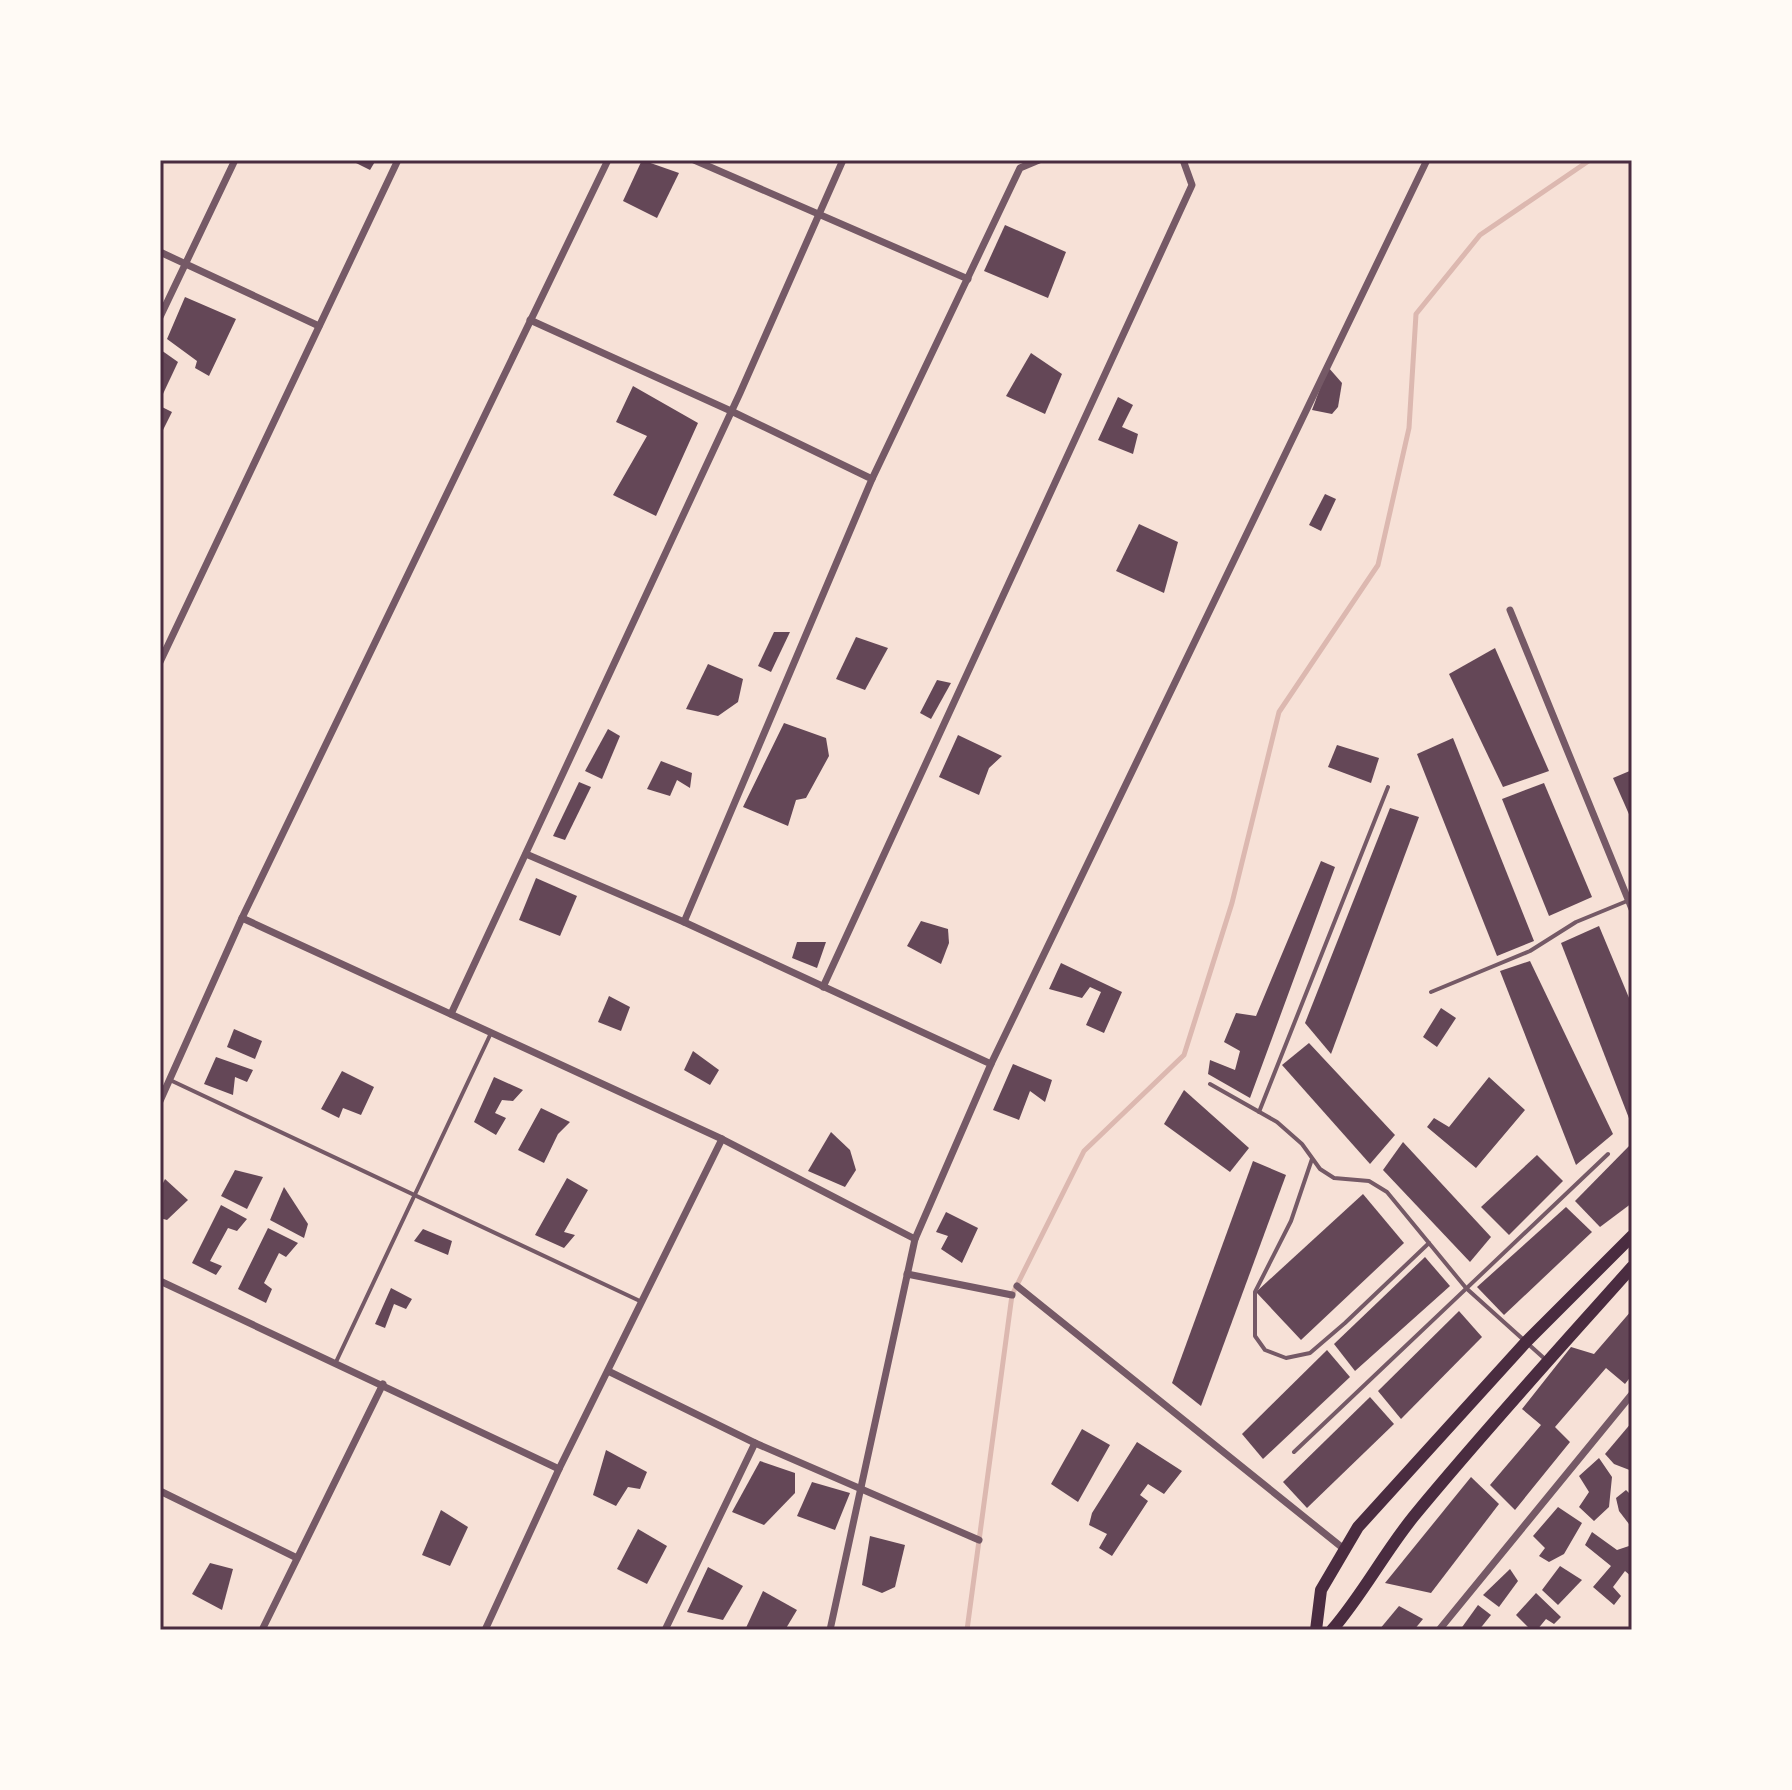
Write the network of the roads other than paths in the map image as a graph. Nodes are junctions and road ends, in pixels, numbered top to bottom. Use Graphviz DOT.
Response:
graph roads {
  1 [pos="235,160"];
  2 [pos="398,160"];
  3 [pos="608,160"];
  4 [pos="694,160"];
  5 [pos="843,160"];
  6 [pos="1039,160"];
  7 [pos="1183,160"];
  8 [pos="1427,160"];
  9 [pos="819,214"];
  10 [pos="160,252"];
  11 [pos="185,264"];
  12 [pos="968,279"];
  13 [pos="160,317"];
  14 [pos="530,320"];
  15 [pos="319,326"];
  16 [pos="731,411"];
  17 [pos="872,479"];
  18 [pos="1510,610"];
  19 [pos="160,662"];
  20 [pos="1388,787"];
  21 [pos="526,854"];
  22 [pos="1631,903"];
  23 [pos="242,918"];
  24 [pos="684,922"];
  25 [pos="823,987"];
  26 [pos="1431,992"];
  27 [pos="451,1014"];
  28 [pos="491,1033"];
  29 [pos="991,1064"];
  30 [pos="170,1080"];
  31 [pos="1210,1084"];
  32 [pos="160,1101"];
  33 [pos="1259,1112"];
  34 [pos="722,1139"];
  35 [pos="1608,1154"];
  36 [pos="1312,1159"];
  37 [pos="415,1195"];
  38 [pos="1632,1236"];
  39 [pos="915,1239"];
  40 [pos="1429,1243"];
  41 [pos="1632,1267"];
  42 [pos="907,1274"];
  43 [pos="160,1281"];
  44 [pos="1017,1286"];
  45 [pos="1466,1288"];
  46 [pos="1012,1295"];
  47 [pos="642,1302"];
  48 [pos="1526,1342"];
  49 [pos="336,1362"];
  50 [pos="1548,1362"];
  51 [pos="608,1371"];
  52 [pos="383,1384"];
  53 [pos="1632,1394"];
  54 [pos="755,1443"];
  55 [pos="1294,1452"];
  56 [pos="559,1469"];
  57 [pos="861,1487"];
  58 [pos="160,1491"];
  59 [pos="979,1540"];
  60 [pos="1344,1549"];
  61 [pos="297,1558"];
  62 [pos="262,1630"];
  63 [pos="485,1630"];
  64 [pos="665,1630"];
  65 [pos="830,1630"];
  66 [pos="1316,1630"];
  67 [pos="1332,1630"];
  68 [pos="1439,1630"];
  1 -- 11 [label="street"];
  2 -- 15 [label="street"];
  3 -- 14 [label="street"];
  4 -- 9 [label="street"];
  5 -- 9 [label="street"];
  6 -- 12 [label="street"];
  7 -- 25 [label="street"];
  8 -- 29 [label="street"];
  9 -- 12 [label="street"];
  9 -- 16 [label="street"];
  10 -- 11 [label="street"];
  11 -- 13 [label="street"];
  11 -- 15 [label="street"];
  12 -- 17 [label="street"];
  14 -- 16 [label="street"];
  14 -- 23 [label="street"];
  15 -- 19 [label="street"];
  16 -- 17 [label="street"];
  16 -- 21 [label="street"];
  17 -- 24 [label="street"];
  18 -- 22 [label="street"];
  20 -- 33 [label="lane"];
  21 -- 24 [label="street"];
  21 -- 27 [label="street"];
  22 -- 26 [label="lane"];
  23 -- 27 [label="street"];
  23 -- 30 [label="street"];
  24 -- 25 [label="street"];
  25 -- 29 [label="street"];
  27 -- 28 [label="street"];
  28 -- 34 [label="street"];
  28 -- 37 [label="lane"];
  29 -- 39 [label="street"];
  30 -- 32 [label="street"];
  30 -- 37 [label="lane"];
  31 -- 33 [label="lane"];
  33 -- 36 [label="lane"];
  34 -- 39 [label="street"];
  34 -- 47 [label="street"];
  35 -- 45 [label="lane"];
  36 -- 40 [label="lane"];
  36 -- 40 [label="lane"];
  37 -- 47 [label="lane"];
  37 -- 49 [label="lane"];
  38 -- 48 [label="main road"];
  39 -- 42 [label="street"];
  40 -- 45 [label="lane"];
  41 -- 50 [label="main road"];
  42 -- 46 [label="street"];
  42 -- 57 [label="street"];
  43 -- 49 [label="street"];
  44 -- 60 [label="street"];
  45 -- 48 [label="lane"];
  45 -- 55 [label="lane"];
  47 -- 51 [label="street"];
  48 -- 50 [label="lane"];
  48 -- 60 [label="main road"];
  49 -- 52 [label="street"];
  50 -- 67 [label="main road"];
  51 -- 54 [label="street"];
  51 -- 56 [label="street"];
  52 -- 56 [label="street"];
  52 -- 61 [label="street"];
  53 -- 68 [label="street"];
  54 -- 57 [label="street"];
  54 -- 64 [label="street"];
  56 -- 63 [label="street"];
  57 -- 59 [label="street"];
  57 -- 65 [label="street"];
  58 -- 61 [label="street"];
  60 -- 66 [label="main road"];
  61 -- 62 [label="street"];
}
